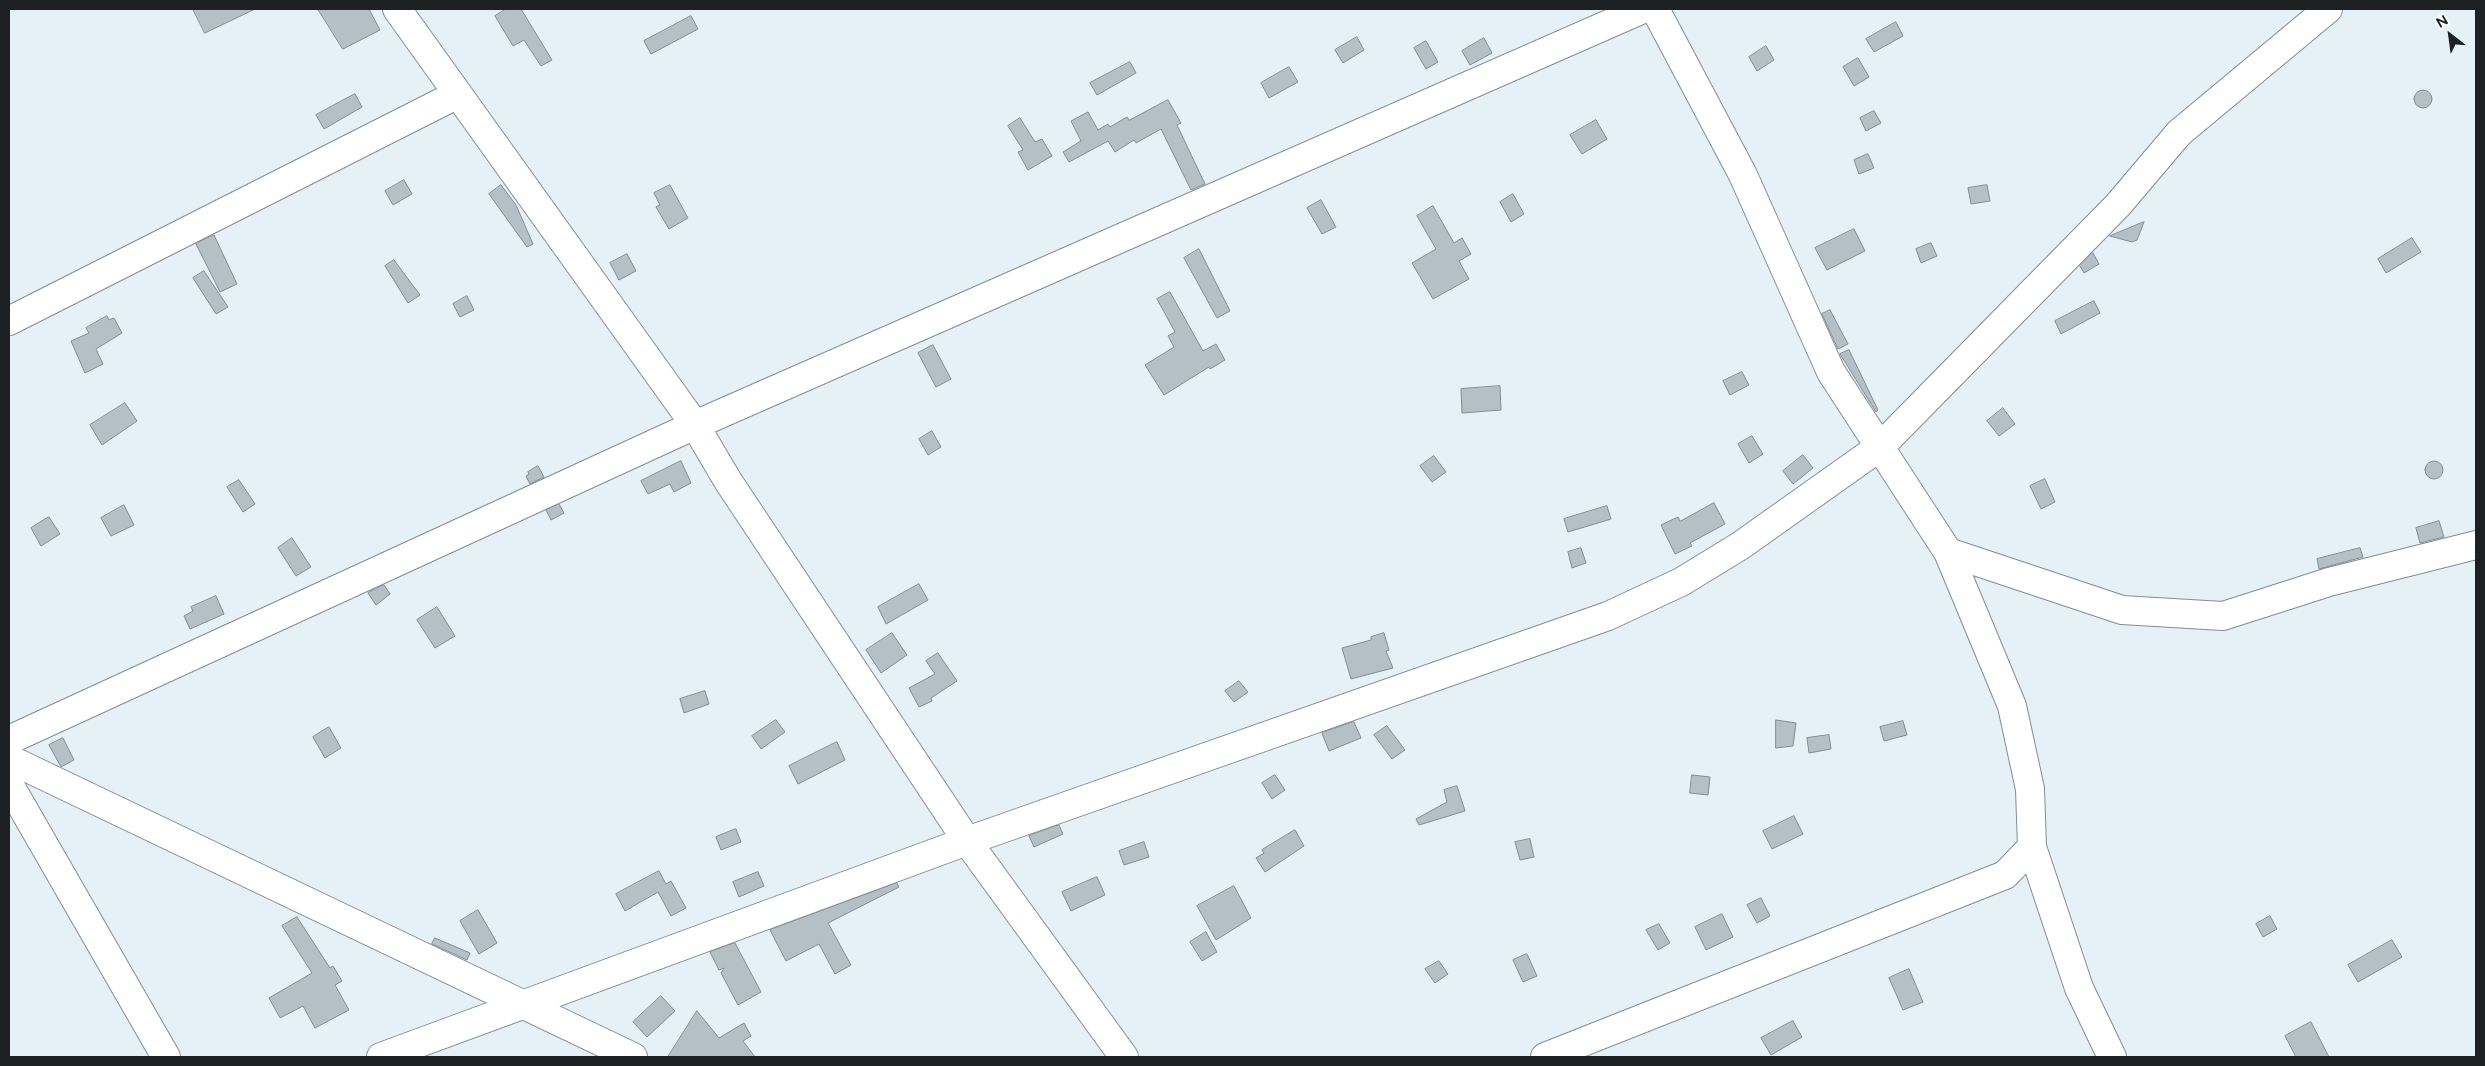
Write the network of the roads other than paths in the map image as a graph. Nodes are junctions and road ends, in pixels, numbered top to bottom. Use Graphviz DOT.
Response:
graph roads {
  1 [pos="397,9"];
  2 [pos="1643,9"];
  3 [pos="1656,9"];
  4 [pos="2328,9"];
  5 [pos="458,94"];
  6 [pos="9,321"];
  7 [pos="695,424"];
  8 [pos="1881,446"];
  9 [pos="2476,545"];
  10 [pos="1948,552"];
  11 [pos="9,740"];
  12 [pos="9,759"];
  13 [pos="9,784"];
  14 [pos="967,841"];
  15 [pos="2032,847"];
  16 [pos="523,1006"];
  17 [pos="387,1056"];
  18 [pos="166,1057"];
  19 [pos="634,1057"];
  20 [pos="1124,1057"];
  21 [pos="1545,1057"];
  22 [pos="2112,1057"];
  1 -- 5 [label="street"];
  2 -- 7 [label="street"];
  3 -- 8 [label="street"];
  4 -- 8 [label="street"];
  5 -- 6 [label="street"];
  5 -- 7 [label="street"];
  7 -- 11 [label="street"];
  7 -- 14 [label="street"];
  8 -- 10 [label="street"];
  8 -- 14 [label="street"];
  9 -- 10 [label="street"];
  10 -- 15 [label="street"];
  12 -- 16 [label="street"];
  13 -- 18 [label="street"];
  14 -- 16 [label="street"];
  14 -- 20 [label="street"];
  15 -- 21 [label="street"];
  15 -- 22 [label="street"];
  16 -- 17 [label="street"];
  16 -- 19 [label="street"];
}
